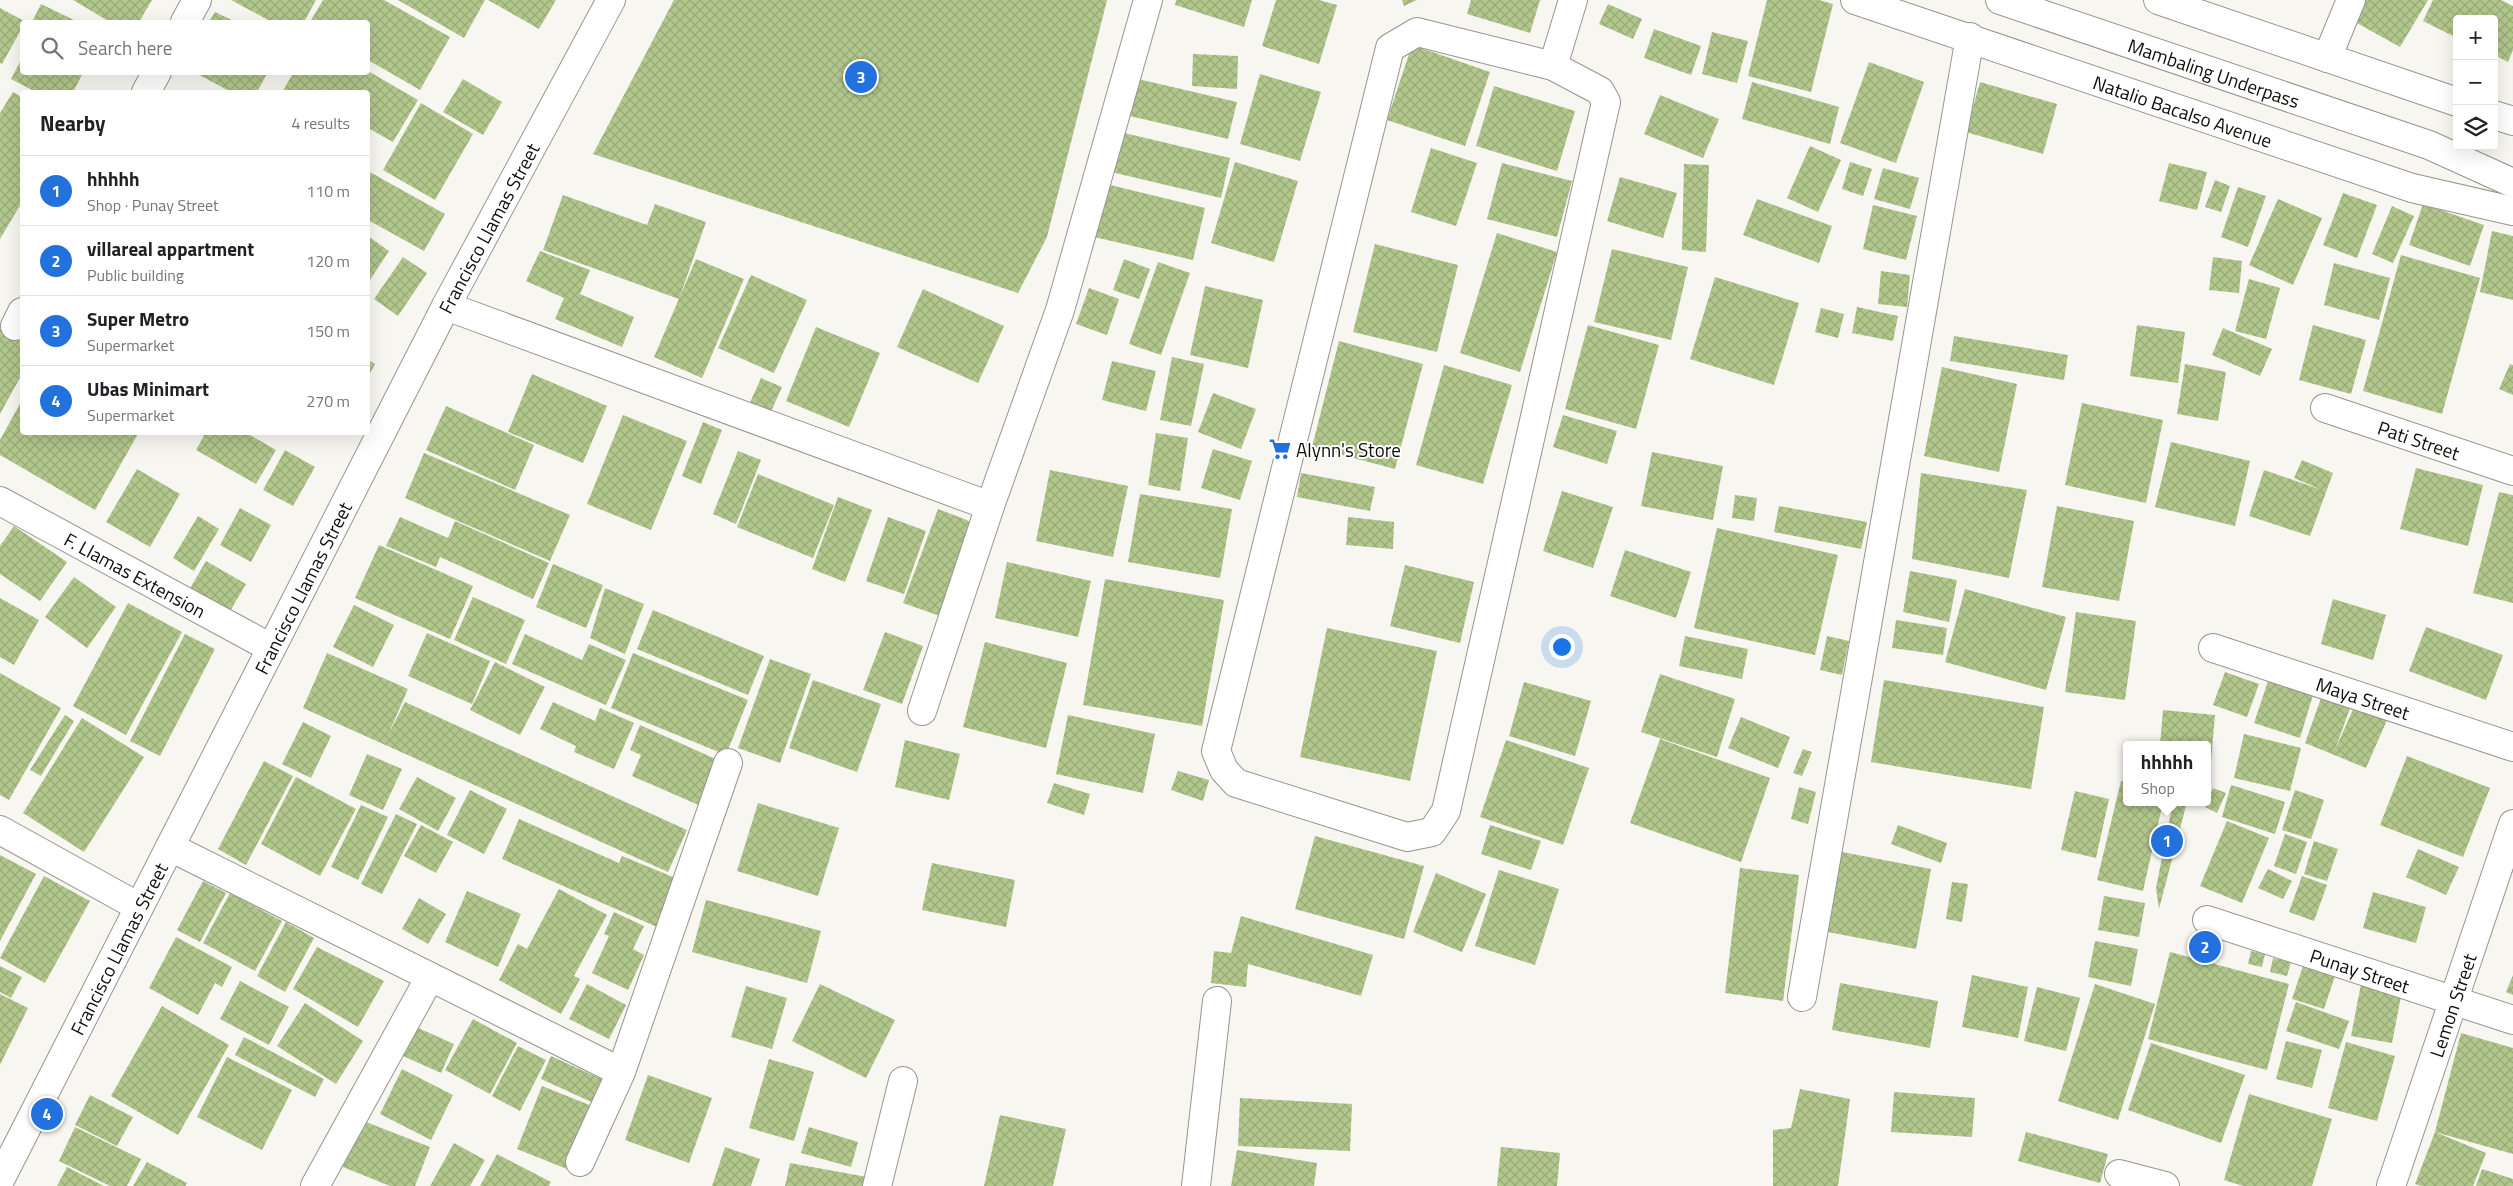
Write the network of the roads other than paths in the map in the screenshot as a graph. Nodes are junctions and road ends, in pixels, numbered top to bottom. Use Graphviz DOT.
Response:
graph roads {
  1 [pos="197,0"];
  2 [pos="611,0"];
  3 [pos="1148,0"];
  4 [pos="1573,0"];
  5 [pos="1855,0"];
  6 [pos="2000,0"];
  7 [pos="2158,0"];
  8 [pos="2351,0"];
  9 [pos="186,20"];
  10 [pos="1970,38"];
  11 [pos="2327,58"];
  12 [pos="1553,66"];
  13 [pos="155,75"];
  14 [pos="147,90"];
  15 [pos="2453,101"];
  16 [pos="2498,116"];
  17 [pos="2513,121"];
  18 [pos="2429,145"];
  19 [pos="2513,162"];
  20 [pos="2513,183"];
  21 [pos="2513,211"];
  22 [pos="446,306"];
  23 [pos="2325,408"];
  24 [pos="2513,471"];
  25 [pos="0,500"];
  26 [pos="990,506"];
  27 [pos="271,648"];
  28 [pos="2213,648"];
  29 [pos="922,711"];
  30 [pos="2513,747"];
  31 [pos="728,763"];
  32 [pos="2513,824"];
  33 [pos="0,830"];
  34 [pos="170,847"];
  35 [pos="139,907"];
  36 [pos="2207,920"];
  37 [pos="430,977"];
  38 [pos="1802,997"];
  39 [pos="1216,1001"];
  40 [pos="2454,1001"];
  41 [pos="2513,1020"];
  42 [pos="621,1072"];
  43 [pos="903,1081"];
  44 [pos="580,1162"];
  45 [pos="2118,1174"];
  46 [pos="0,1180"];
  47 [pos="321,1184"];
  48 [pos="877,1186"];
  49 [pos="1196,1186"];
  50 [pos="2165,1186"];
  51 [pos="2391,1186"];
  1 -- 9 [label="street"];
  2 -- 22 [label="street, Francisco Llamas Street"];
  3 -- 26 [label="street"];
  4 -- 12 [label="street"];
  5 -- 10 [label="street, Natalio Bacalso Avenue"];
  6 -- 18 [label="street, Mambaling Underpass"];
  7 -- 11 [label="street"];
  8 -- 11 [label="street"];
  10 -- 21 [label="street, Natalio Bacalso Avenue"];
  10 -- 38 [label="street"];
  11 -- 15 [label="street"];
  12 -- 12 [label="street"];
  13 -- 14 [label="street"];
  16 -- 17 [label="street"];
  18 -- 19 [label="street"];
  18 -- 20 [label="street"];
  22 -- 26 [label="street"];
  22 -- 27 [label="street, Francisco Llamas Street"];
  23 -- 24 [label="street, Pati Street"];
  25 -- 27 [label="street, F. Llamas Extension"];
  26 -- 29 [label="street"];
  27 -- 34 [label="street, Francisco Llamas Street"];
  28 -- 30 [label="street, Maya Street"];
  31 -- 42 [label="street"];
  32 -- 40 [label="street, Lemon Street"];
  33 -- 35 [label="street"];
  34 -- 35 [label="street, Francisco Llamas Street"];
  34 -- 37 [label="street"];
  35 -- 46 [label="street, Francisco Llamas Street"];
  36 -- 40 [label="street, Punay Street"];
  37 -- 42 [label="street"];
  37 -- 47 [label="street"];
  39 -- 49 [label="street"];
  40 -- 41 [label="street, Punay Street"];
  40 -- 51 [label="street, Lemon Street"];
  42 -- 44 [label="street"];
  43 -- 48 [label="street"];
  45 -- 50 [label="street"];
}
